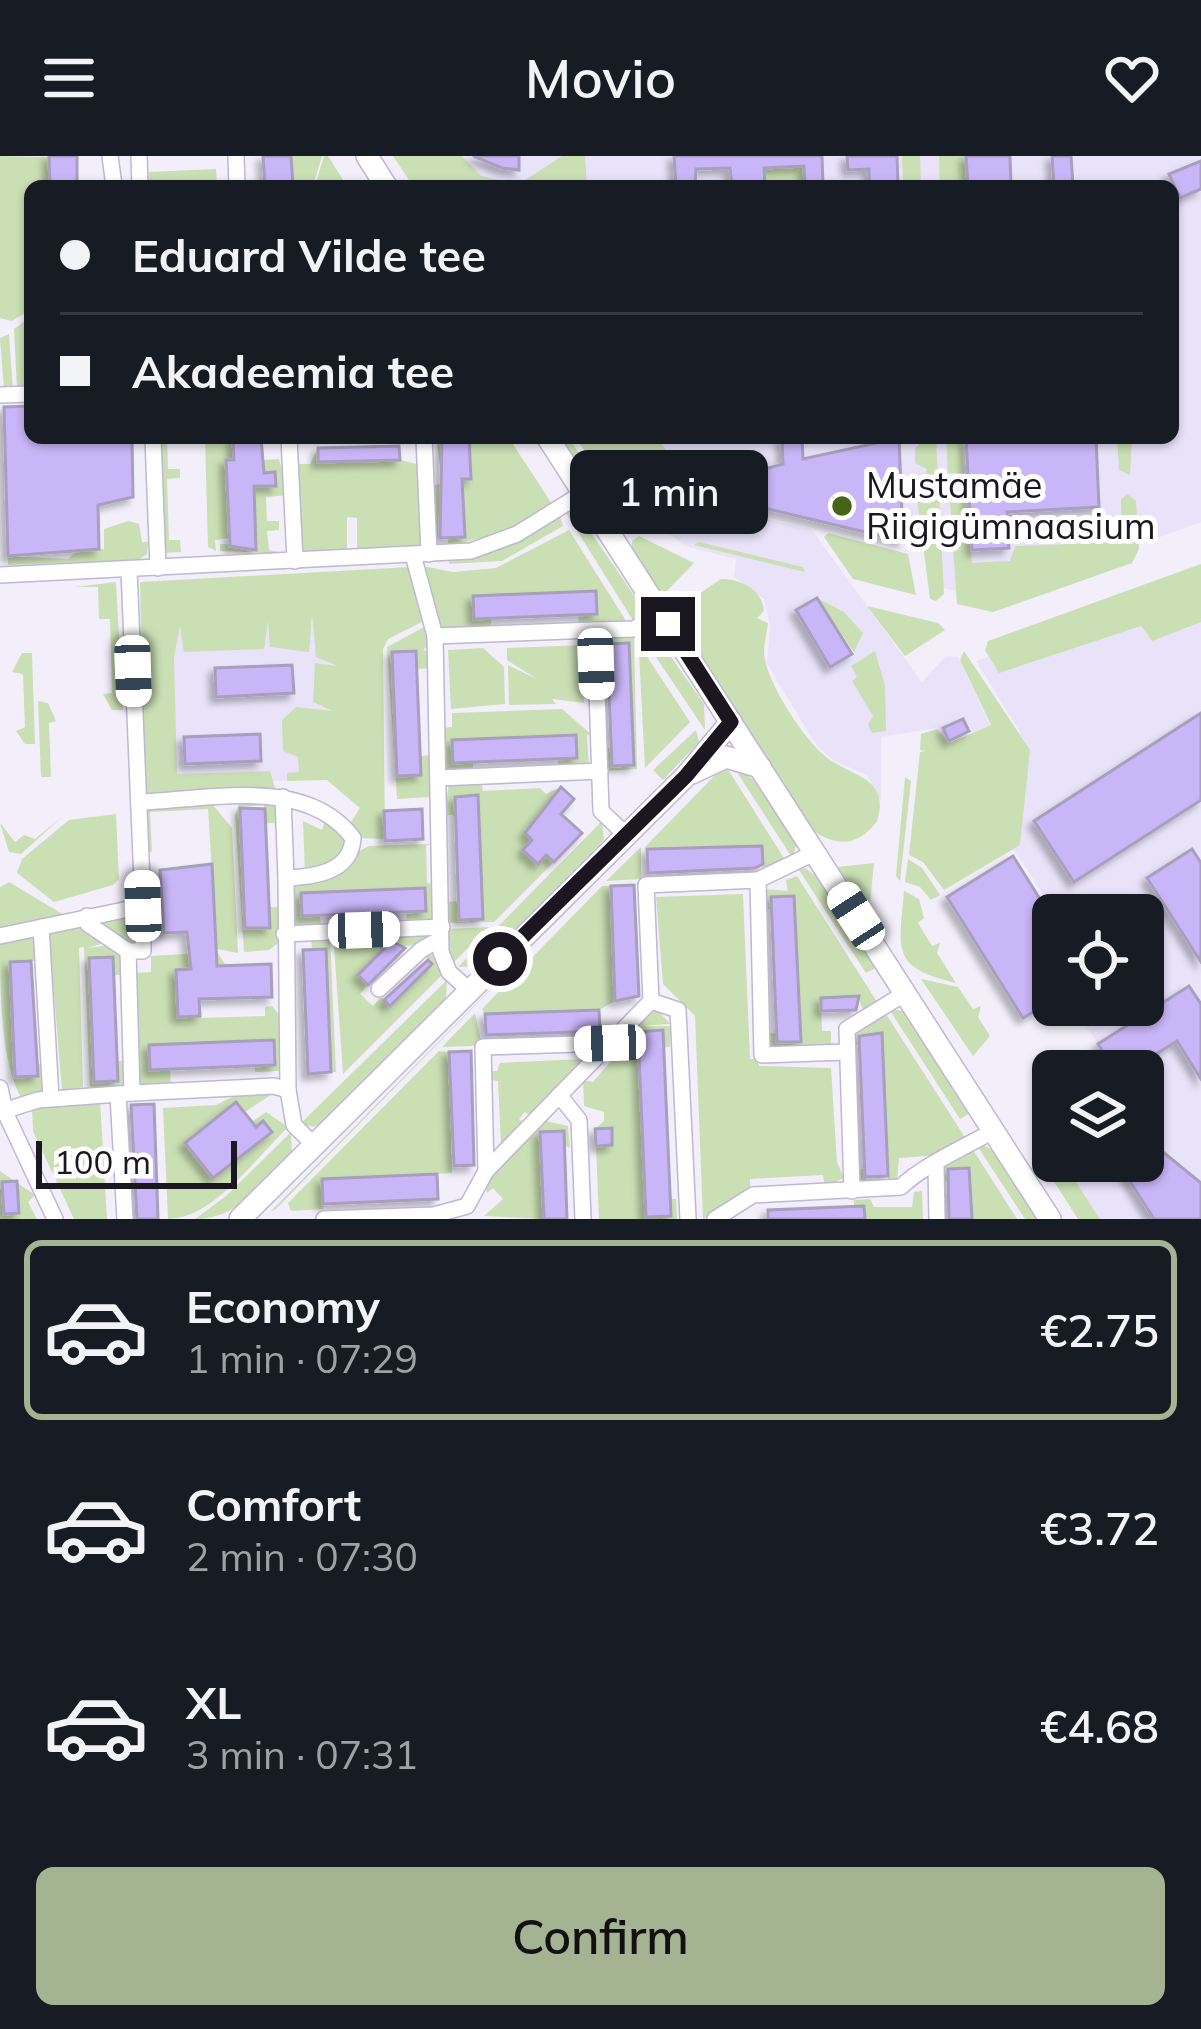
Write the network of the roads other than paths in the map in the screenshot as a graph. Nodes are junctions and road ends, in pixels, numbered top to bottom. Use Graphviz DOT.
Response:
graph roads {
  1 [pos="153,444"];
  2 [pos="290,444"];
  3 [pos="424,444"];
  4 [pos="552,444"];
  5 [pos="583,493"];
  6 [pos="421,555"];
  7 [pos="295,561"];
  8 [pos="158,568"];
  9 [pos="129,570"];
  10 [pos="0,574"];
  11 [pos="660,612"];
  12 [pos="596,630"];
  13 [pos="435,636"];
  14 [pos="731,722"];
  15 [pos="760,767"];
  16 [pos="600,771"];
  17 [pos="686,776"];
  18 [pos="439,778"];
  19 [pos="283,797"];
  20 [pos="139,802"];
  21 [pos="626,835"];
  22 [pos="814,853"];
  23 [pos="286,878"];
  24 [pos="758,880"];
  25 [pos="143,906"];
  26 [pos="87,916"];
  27 [pos="41,927"];
  28 [pos="441,933"];
  29 [pos="284,934"];
  30 [pos="0,936"];
  31 [pos="128,951"];
  32 [pos="379,989"];
  33 [pos="469,990"];
  34 [pos="904,994"];
  35 [pos="651,1001"];
  36 [pos="610,1043"];
  37 [pos="846,1052"];
  38 [pos="0,1088"];
  39 [pos="288,1090"];
  40 [pos="125,1094"];
  41 [pos="559,1095"];
  42 [pos="51,1098"];
  43 [pos="3,1112"];
  44 [pos="993,1131"];
  45 [pos="315,1146"];
  46 [pos="936,1167"];
  47 [pos="486,1171"];
  48 [pos="852,1191"];
  49 [pos="472,1212"];
  50 [pos="382,1218"];
  51 [pos="55,1219"];
  52 [pos="125,1219"];
  53 [pos="240,1219"];
  54 [pos="324,1219"];
  55 [pos="583,1219"];
  56 [pos="688,1219"];
  57 [pos="715,1219"];
  58 [pos="937,1219"];
  59 [pos="1050,1219"];
  1 -- 8 [label="street"];
  2 -- 7 [label="street"];
  3 -- 6 [label="street"];
  4 -- 5 [label="main road"];
  5 -- 6 [label="street"];
  5 -- 11 [label="main road"];
  6 -- 7 [label="street"];
  6 -- 13 [label="street"];
  7 -- 8 [label="street"];
  8 -- 9 [label="street"];
  9 -- 10 [label="street"];
  9 -- 20 [label="street"];
  11 -- 12 [label="street"];
  11 -- 14 [label="main road"];
  12 -- 13 [label="street"];
  12 -- 16 [label="street"];
  13 -- 18 [label="street"];
  14 -- 15 [label="main road"];
  14 -- 17 [label="main road"];
  15 -- 17 [label="main road"];
  15 -- 22 [label="main road"];
  16 -- 18 [label="street"];
  16 -- 21 [label="street"];
  17 -- 21 [label="main road"];
  18 -- 28 [label="street"];
  19 -- 20 [label="street"];
  19 -- 23 [label="street"];
  19 -- 23 [label="street"];
  20 -- 25 [label="street"];
  21 -- 33 [label="main road"];
  22 -- 24 [label="street"];
  22 -- 34 [label="main road"];
  23 -- 29 [label="street"];
  24 -- 35 [label="street"];
  24 -- 37 [label="street"];
  25 -- 26 [label="street"];
  25 -- 31 [label="street"];
  26 -- 27 [label="street"];
  26 -- 31 [label="street"];
  27 -- 30 [label="street"];
  27 -- 42 [label="street"];
  28 -- 29 [label="street"];
  28 -- 32 [label="street"];
  28 -- 33 [label="street"];
  29 -- 39 [label="street"];
  31 -- 40 [label="street"];
  33 -- 45 [label="main road"];
  34 -- 37 [label="street"];
  34 -- 44 [label="main road"];
  35 -- 36 [label="street"];
  35 -- 56 [label="street"];
  36 -- 41 [label="street"];
  36 -- 47 [label="street"];
  37 -- 48 [label="street"];
  38 -- 43 [label="street"];
  39 -- 40 [label="street"];
  39 -- 45 [label="street"];
  40 -- 42 [label="street"];
  40 -- 52 [label="street"];
  41 -- 47 [label="street"];
  41 -- 55 [label="street"];
  42 -- 43 [label="street"];
  43 -- 51 [label="street"];
  44 -- 46 [label="street"];
  44 -- 59 [label="main road"];
  45 -- 53 [label="main road"];
  46 -- 48 [label="street"];
  46 -- 58 [label="street"];
  47 -- 49 [label="street"];
  48 -- 57 [label="street"];
  49 -- 50 [label="street"];
  50 -- 54 [label="street"];
}
